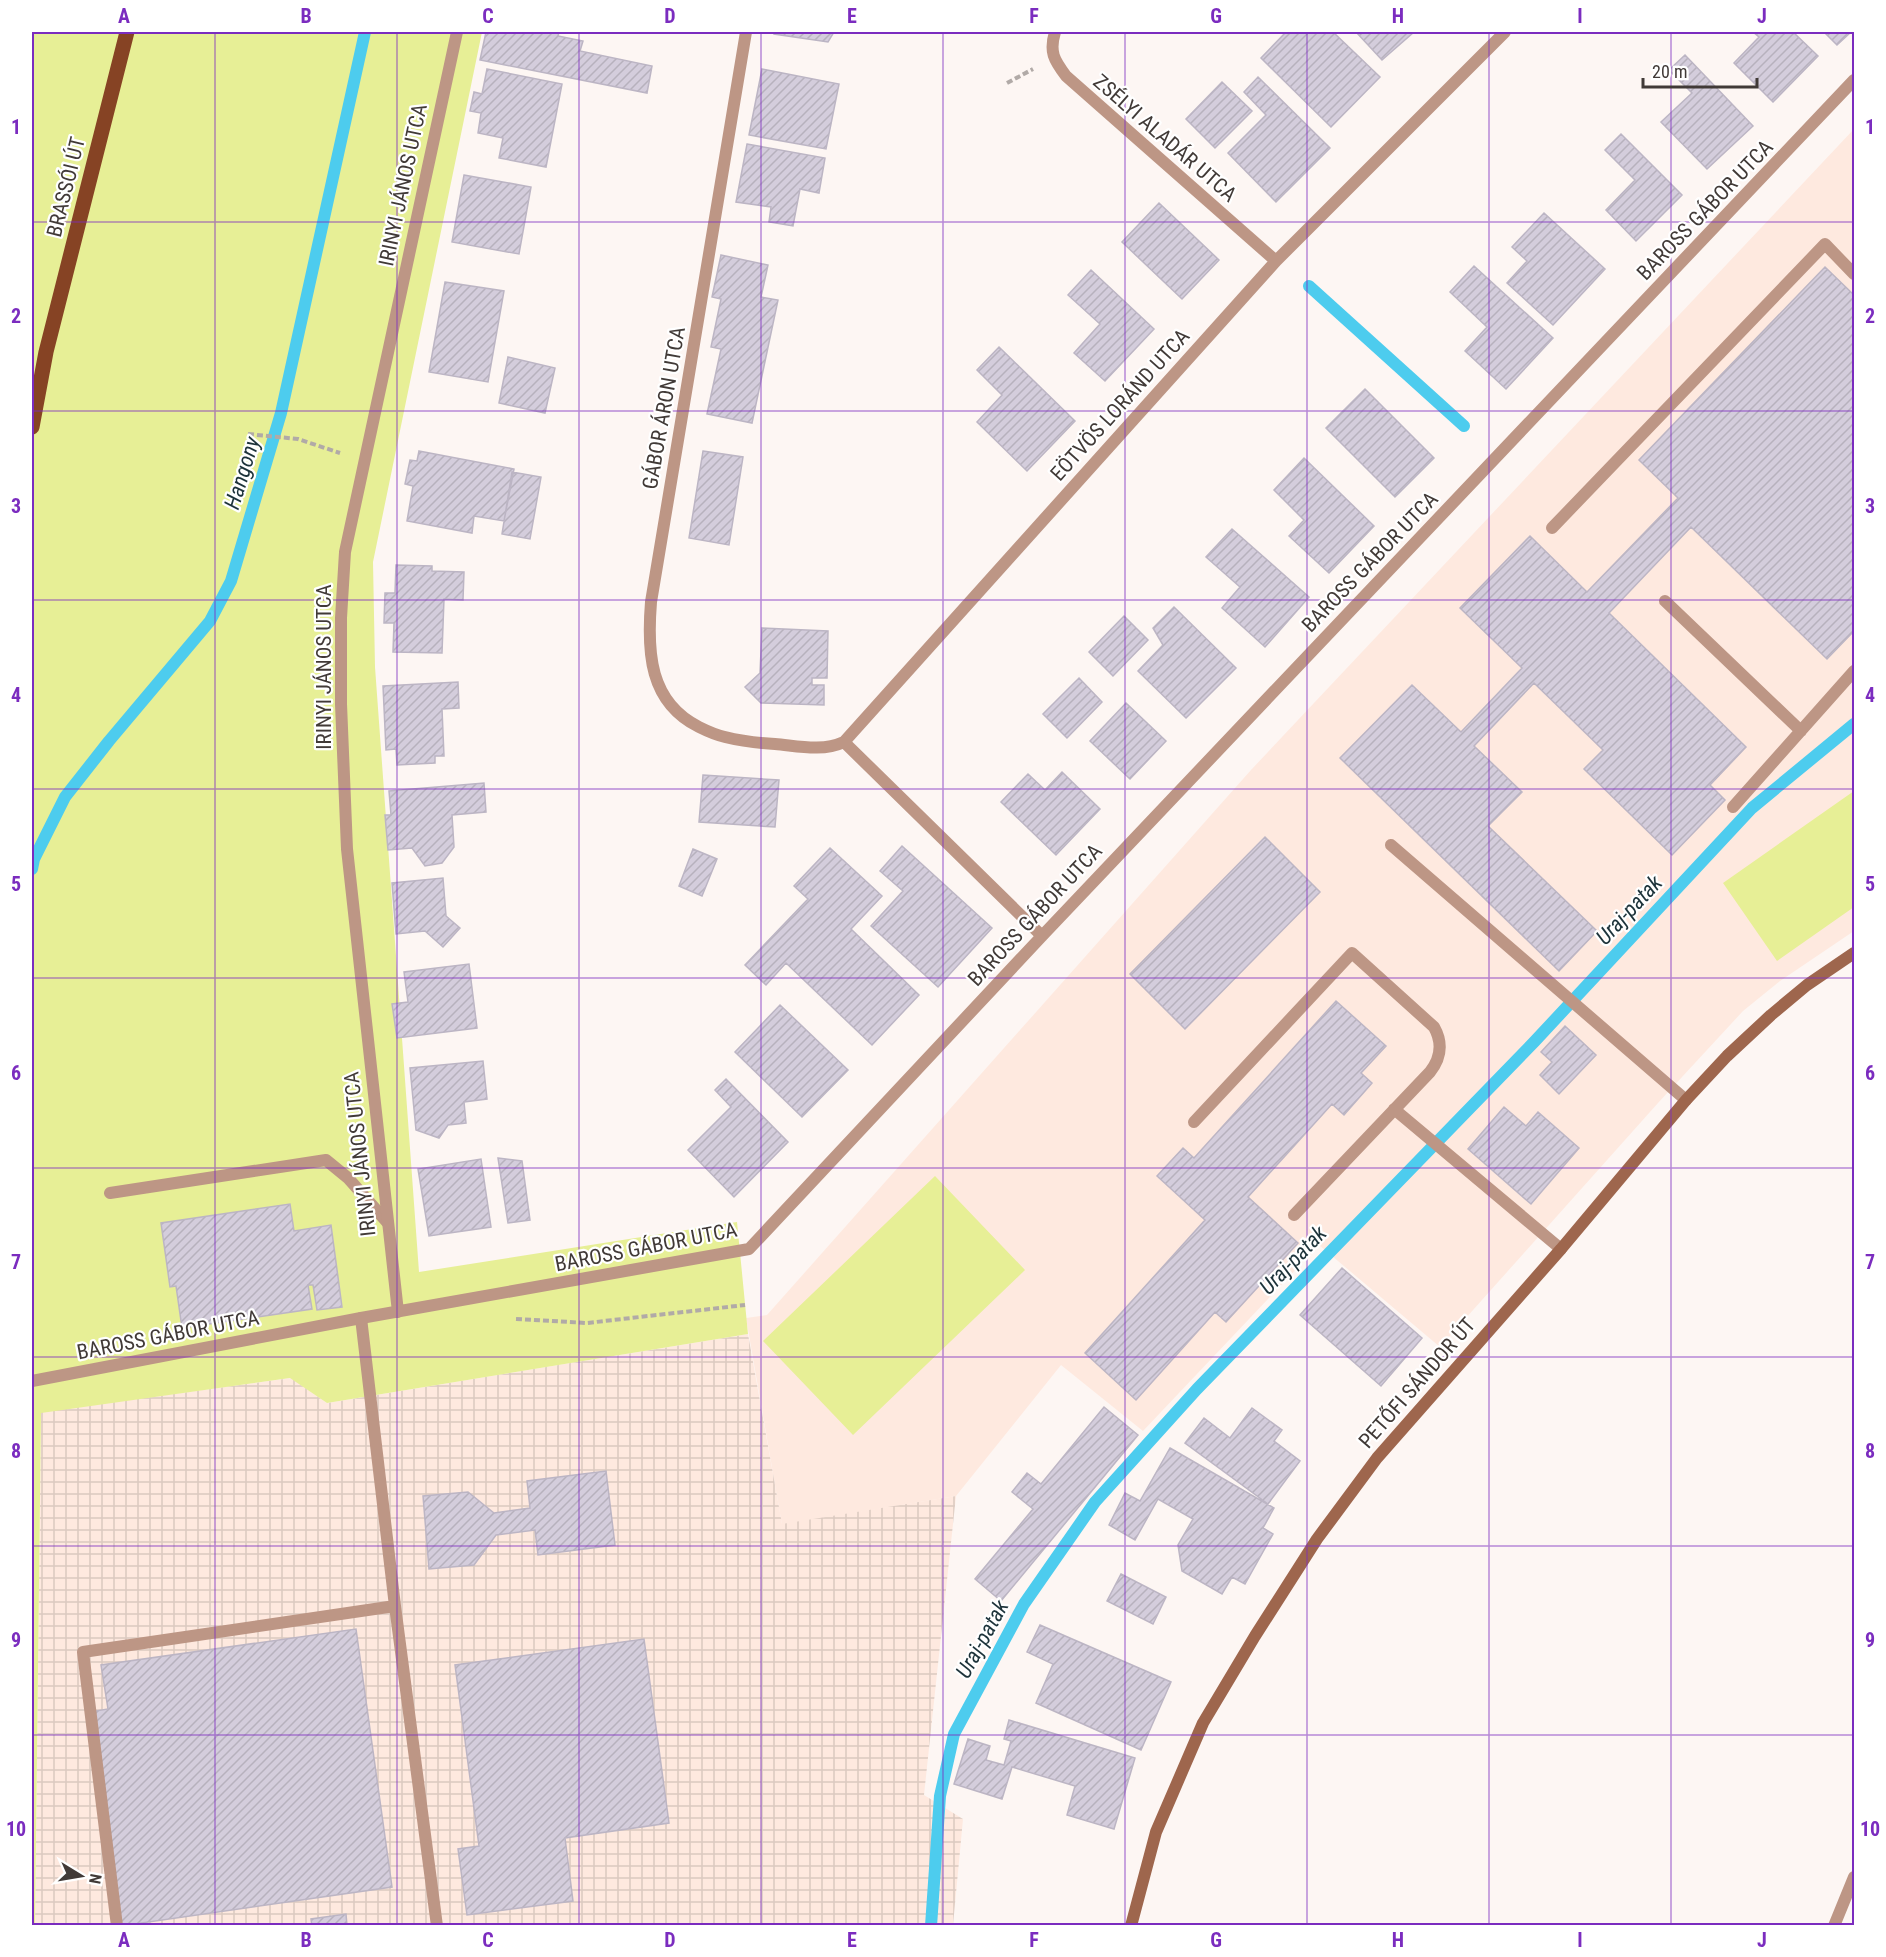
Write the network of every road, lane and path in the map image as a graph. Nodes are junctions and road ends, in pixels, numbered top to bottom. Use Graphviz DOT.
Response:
graph roads {
  1 [pos="127,32"];
  2 [pos="457,32"];
  3 [pos="747,32"];
  4 [pos="1055,32"];
  5 [pos="1505,32"];
  6 [pos="1854,80"];
  7 [pos="1276,261"];
  8 [pos="1854,274"];
  9 [pos="46,352"];
  10 [pos="32,363"];
  11 [pos="32,427"];
  12 [pos="248,434"];
  13 [pos="363,461"];
  14 [pos="1551,528"];
  15 [pos="1665,601"];
  16 [pos="1854,671"];
  17 [pos="1801,731"];
  18 [pos="844,742"];
  19 [pos="1733,807"];
  20 [pos="1391,845"];
  21 [pos="1042,936"];
  22 [pos="1854,953"];
  23 [pos="1686,1100"];
  24 [pos="1394,1109"];
  25 [pos="1194,1122"];
  26 [pos="110,1193"];
  27 [pos="1294,1215"];
  28 [pos="387,1222"];
  29 [pos="1561,1249"];
  30 [pos="745,1305"];
  31 [pos="398,1312"];
  32 [pos="361,1318"];
  33 [pos="516,1319"];
  34 [pos="32,1381"];
  35 [pos="395,1606"];
  36 [pos="1854,1877"];
  37 [pos="117,1926"];
  38 [pos="437,1926"];
  39 [pos="1131,1926"];
  40 [pos="1834,1926"];
  1 -- 9 [label="main road, BRASSÓI ÚT"];
  2 -- 13 [label="street, IRINYI JÁNOS UTCA"];
  3 -- 18 [label="street, GÁBOR ÁRON UTCA"];
  4 -- 7 [label="street, ZSÉLYI ALADÁR UTCA"];
  5 -- 7 [label="street, EÖTVÖS LORÁND UTCA"];
  6 -- 21 [label="street, BAROSS GÁBOR UTCA"];
  7 -- 18 [label="street, EÖTVÖS LORÁND UTCA"];
  8 -- 14 [label="street"];
  9 -- 10 [label="main road"];
  9 -- 11 [label="main road, BRASSÓI ÚT"];
  12 -- 13 [label="path"];
  13 -- 28 [label="street, IRINYI JÁNOS UTCA"];
  15 -- 17 [label="street"];
  16 -- 17 [label="street"];
  17 -- 19 [label="street"];
  18 -- 21 [label="street"];
  20 -- 23 [label="street"];
  21 -- 31 [label="street, BAROSS GÁBOR UTCA"];
  22 -- 23 [label="street, PETŐFI SÁNDOR ÚT"];
  23 -- 29 [label="street, PETŐFI SÁNDOR ÚT"];
  24 -- 25 [label="street"];
  24 -- 27 [label="street"];
  24 -- 29 [label="street"];
  26 -- 28 [label="street"];
  28 -- 31 [label="street, IRINYI JÁNOS UTCA"];
  29 -- 39 [label="street, PETŐFI SÁNDOR ÚT"];
  30 -- 33 [label="path"];
  31 -- 32 [label="street, BAROSS GÁBOR UTCA"];
  32 -- 34 [label="street, BAROSS GÁBOR UTCA"];
  32 -- 35 [label="street"];
  35 -- 37 [label="street"];
  35 -- 38 [label="street"];
  36 -- 40 [label="street"];
}
